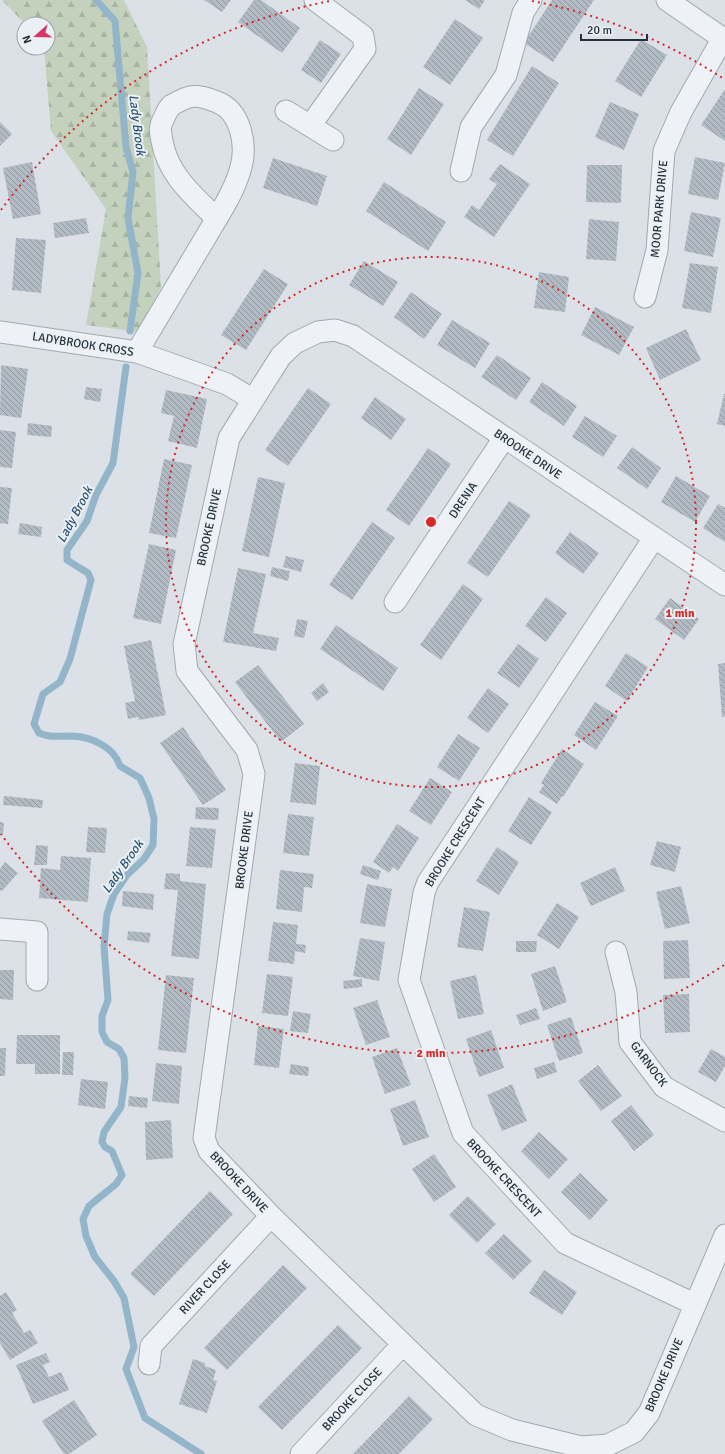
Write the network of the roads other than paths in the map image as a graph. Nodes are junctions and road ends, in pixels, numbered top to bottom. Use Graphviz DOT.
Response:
graph roads {
  1 [pos="315,0"];
  2 [pos="531,0"];
  3 [pos="667,0"];
  4 [pos="724,39"];
  5 [pos="286,111"];
  6 [pos="310,126"];
  7 [pos="333,140"];
  8 [pos="461,171"];
  9 [pos="216,218"];
  10 [pos="645,297"];
  11 [pos="0,332"];
  12 [pos="137,352"];
  13 [pos="252,399"];
  14 [pos="504,438"];
  15 [pos="654,538"];
  16 [pos="725,585"];
  17 [pos="395,602"];
  18 [pos="0,929"];
  19 [pos="616,952"];
  20 [pos="37,980"];
  21 [pos="725,1121"];
  22 [pos="271,1216"];
  23 [pos="725,1235"];
  24 [pos="694,1304"];
  25 [pos="403,1344"];
  26 [pos="149,1364"];
  27 [pos="301,1454"];
  1 -- 6 [label="street"];
  2 -- 8 [label="street"];
  3 -- 4 [label="street"];
  4 -- 10 [label="street, MOOR PARK DRIVE"];
  5 -- 6 [label="street"];
  6 -- 7 [label="street"];
  9 -- 9 [label="street"];
  9 -- 12 [label="street"];
  11 -- 12 [label="street, LADYBROOK CROSS"];
  12 -- 13 [label="street, LADYBROOK CROSS"];
  13 -- 14 [label="street, BROOKE DRIVE"];
  13 -- 22 [label="street, BROOKE DRIVE"];
  14 -- 15 [label="street, BROOKE DRIVE"];
  14 -- 17 [label="street, DRENIA"];
  15 -- 16 [label="street, BROOKE DRIVE"];
  15 -- 24 [label="street, BROOKE CRESCENT"];
  18 -- 20 [label="street"];
  19 -- 21 [label="street, GARNOCK"];
  22 -- 25 [label="street, BROOKE DRIVE"];
  22 -- 26 [label="street, RIVER CLOSE"];
  23 -- 24 [label="street, BROOKE DRIVE"];
  24 -- 25 [label="street, BROOKE DRIVE"];
  25 -- 27 [label="street, BROOKE CLOSE"];
}
